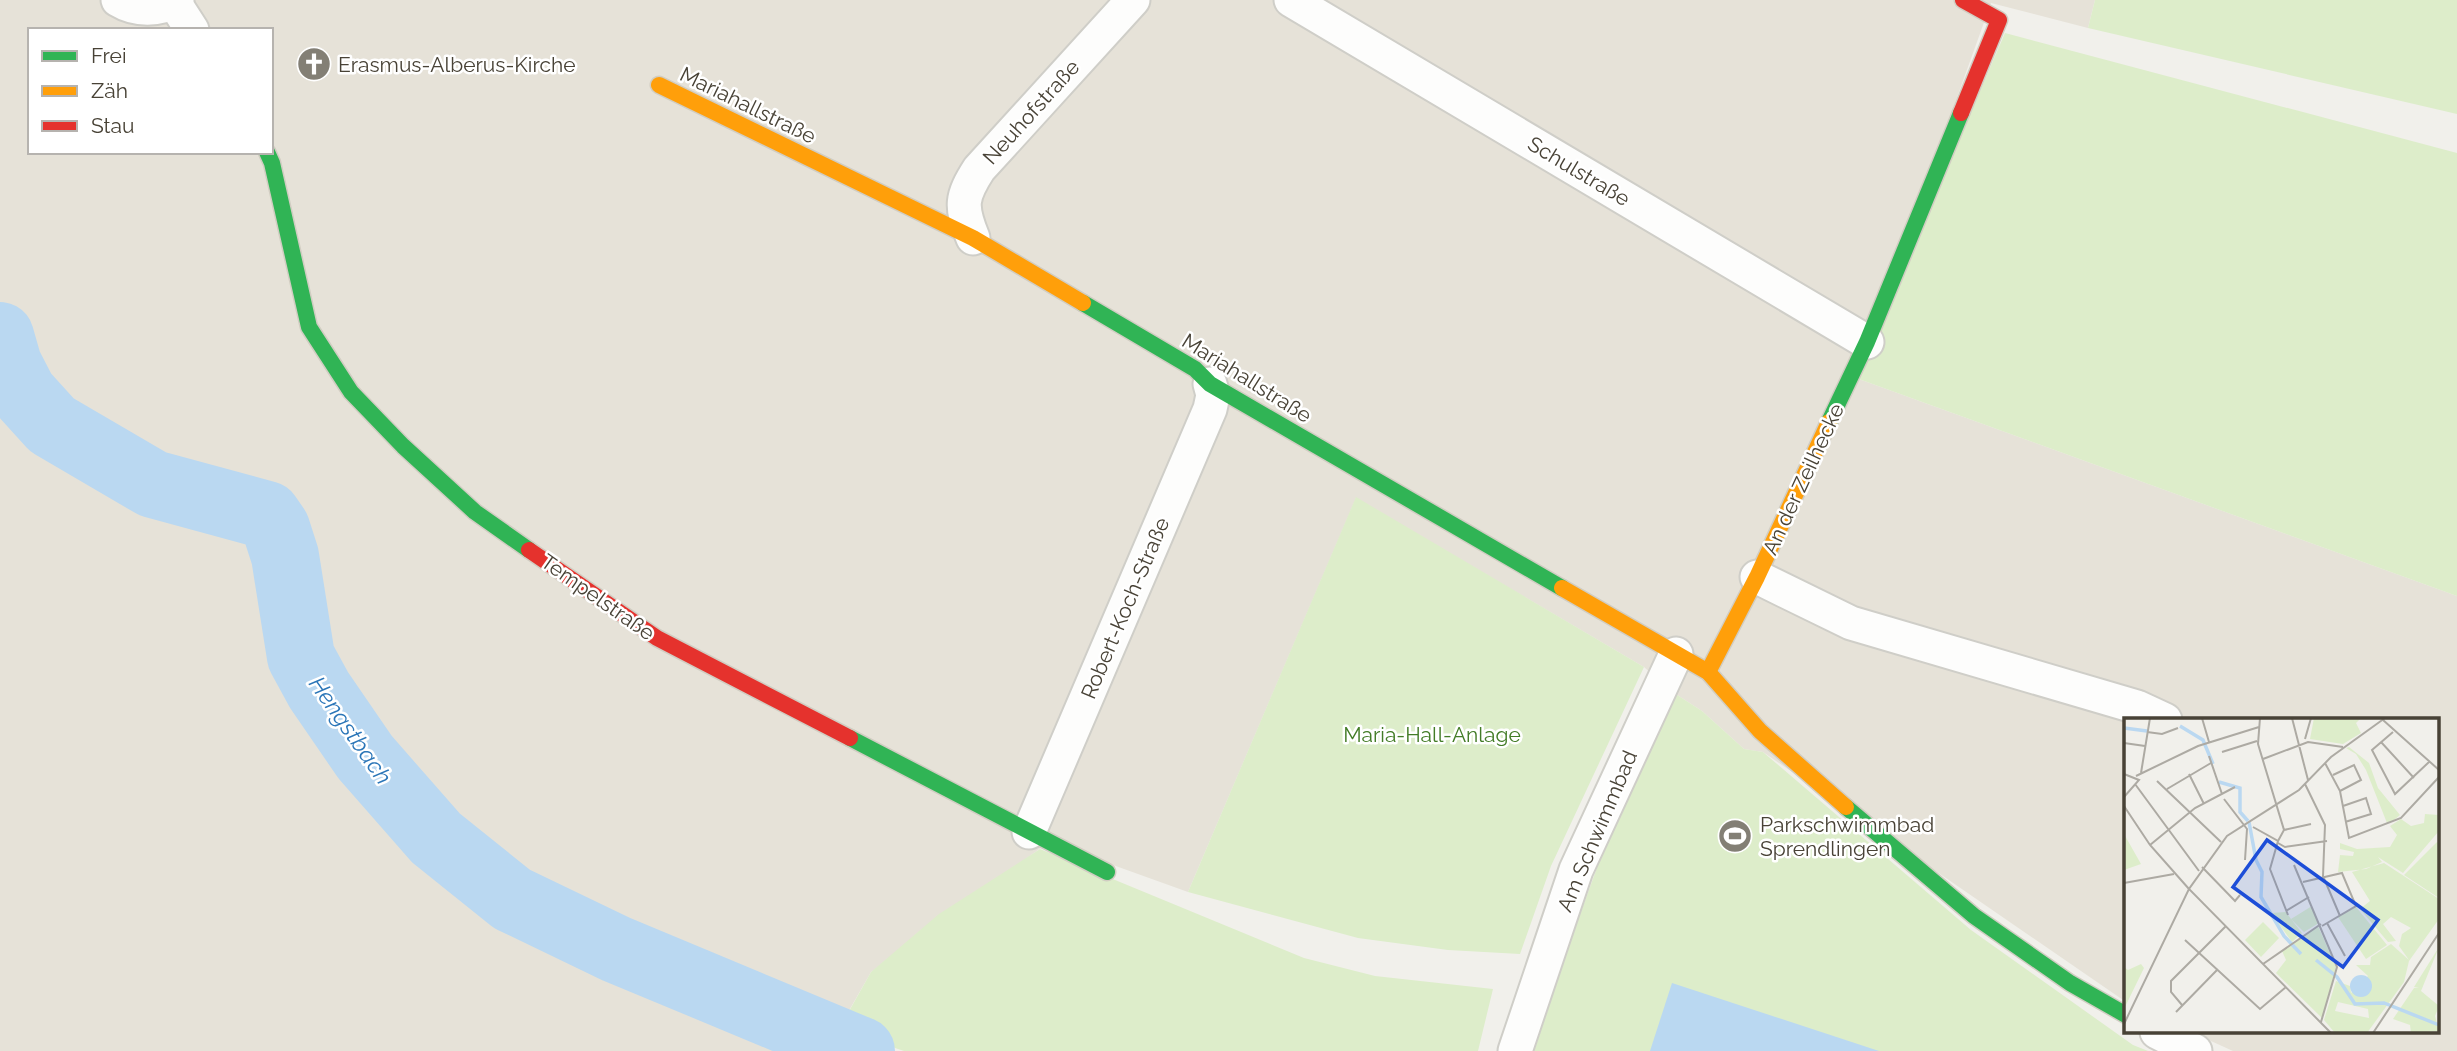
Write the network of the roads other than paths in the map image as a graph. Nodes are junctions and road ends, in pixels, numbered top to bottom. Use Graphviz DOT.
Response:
graph roads {
  1 [pos="118,0"];
  2 [pos="1133,0"];
  3 [pos="1291,0"];
  4 [pos="1963,0"];
  5 [pos="181,11"];
  6 [pos="659,85"];
  7 [pos="268,154"];
  8 [pos="972,238"];
  9 [pos="1867,342"];
  10 [pos="1210,384"];
  11 [pos="1757,577"];
  12 [pos="1676,654"];
  13 [pos="1709,672"];
  14 [pos="2161,718"];
  15 [pos="1029,832"];
  16 [pos="1107,872"];
  17 [pos="2124,1014"];
  18 [pos="2161,1034"];
  19 [pos="1516,1051"];
  20 [pos="2195,1051"];
  1 -- 5 [label="street"];
  2 -- 8 [label="street, Neuhofstraße"];
  3 -- 9 [label="street, Schulstraße"];
  4 -- 9 [label="street, An der Zeilhecke"];
  6 -- 8 [label="street, Mariahallstraße"];
  7 -- 15 [label="street, Tempelstraße"];
  8 -- 10 [label="street, Mariahallstraße"];
  9 -- 11 [label="street, An der Zeilhecke"];
  10 -- 12 [label="street, Mariahallstraße"];
  10 -- 15 [label="street, Robert-Koch-Straße"];
  11 -- 13 [label="street"];
  11 -- 14 [label="street, An der Zeilhecke"];
  12 -- 13 [label="street, Mariahallstraße"];
  12 -- 19 [label="street, Am Schwimmbad"];
  13 -- 17 [label="street"];
  15 -- 16 [label="street, Tempelstraße"];
  18 -- 20 [label="street"];
}
